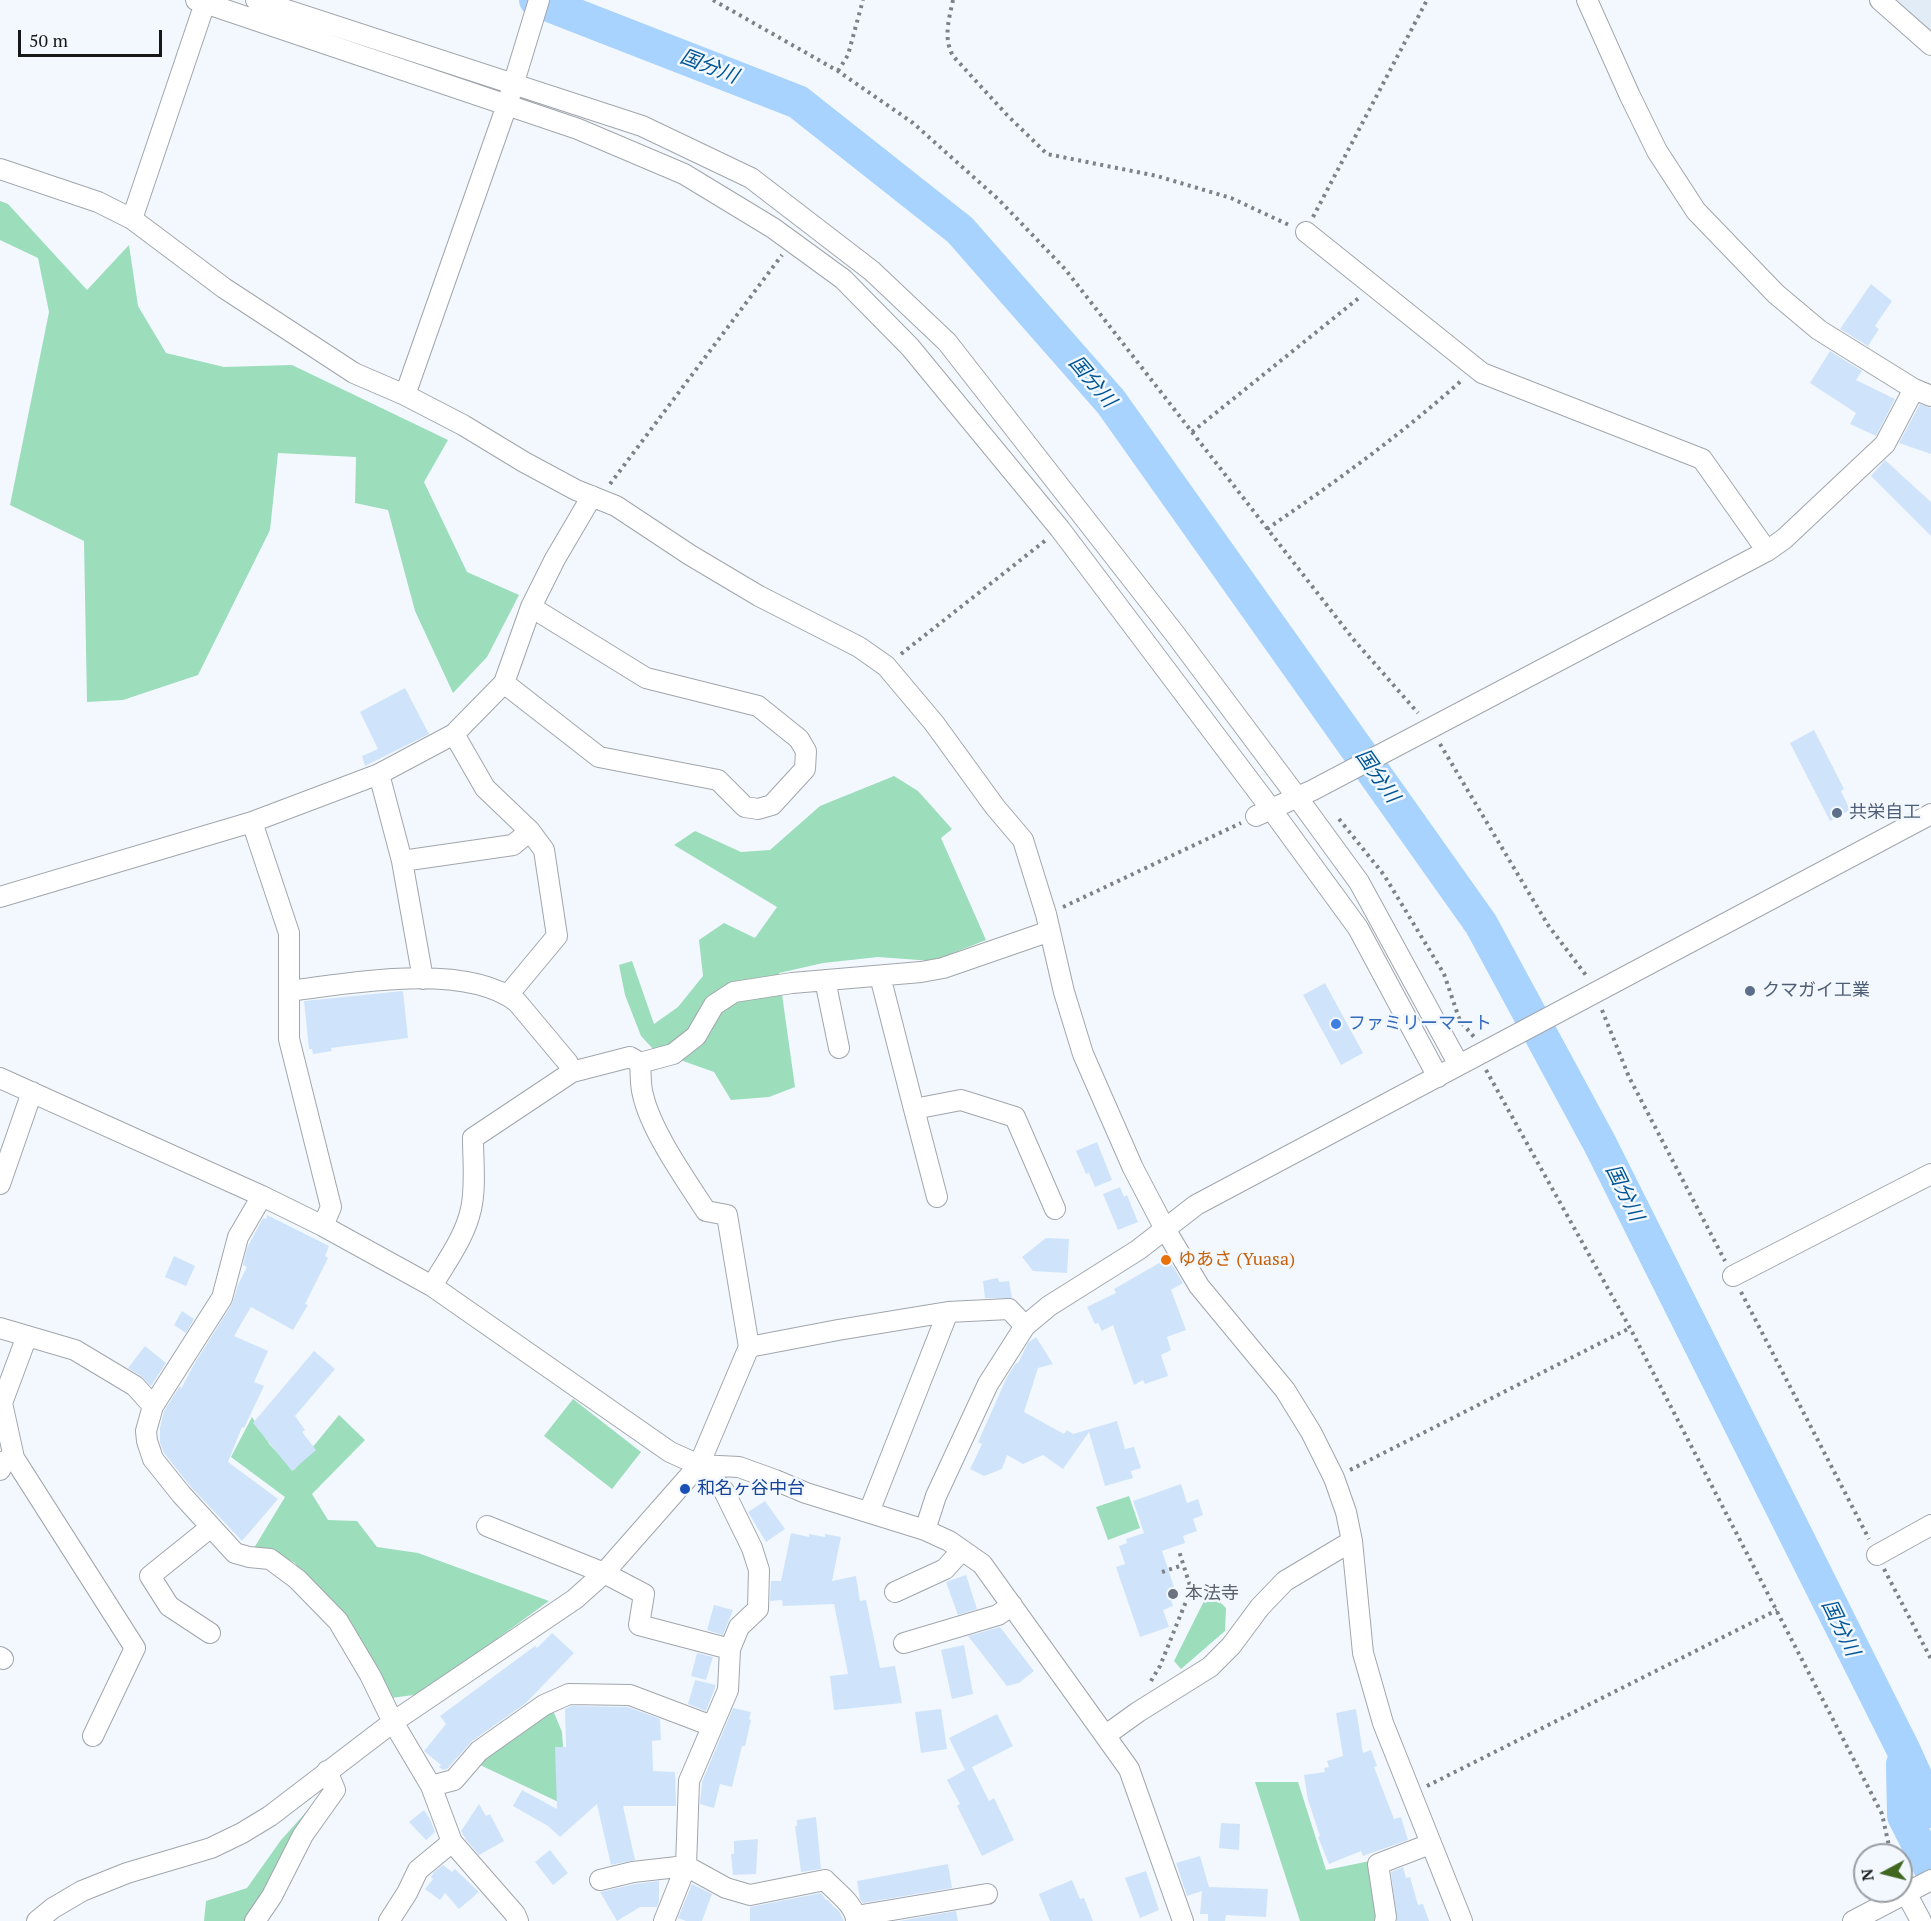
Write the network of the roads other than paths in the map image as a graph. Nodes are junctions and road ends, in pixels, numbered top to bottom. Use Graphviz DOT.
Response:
graph roads {
  1 [pos="256,0"];
  2 [pos="539,0"];
  3 [pos="1587,0"];
  4 [pos="1880,0"];
  5 [pos="201,1"];
  6 [pos="1931,45"];
  7 [pos="516,74"];
  8 [pos="507,105"];
  9 [pos="0,169"];
  10 [pos="132,219"];
  11 [pos="1306,232"];
  12 [pos="1923,392"];
  13 [pos="405,395"];
  14 [pos="592,496"];
  15 [pos="1767,551"];
  16 [pos="531,607"];
  17 [pos="504,683"];
  18 [pos="454,734"];
  19 [pos="379,774"];
  20 [pos="1297,797"];
  21 [pos="1264,813"];
  22 [pos="1931,814"];
  23 [pos="252,822"];
  24 [pos="530,831"];
  25 [pos="402,861"];
  26 [pos="0,897"];
  27 [pos="1048,923"];
  28 [pos="880,976"];
  29 [pos="423,979"];
  30 [pos="825,980"];
  31 [pos="290,991"];
  32 [pos="508,995"];
  33 [pos="839,1048"];
  34 [pos="640,1063"];
  35 [pos="1459,1065"];
  36 [pos="572,1072"];
  37 [pos="1438,1077"];
  38 [pos="0,1078"];
  39 [pos="32,1092"];
  40 [pos="914,1109"];
  41 [pos="1931,1174"];
  42 [pos="0,1184"];
  43 [pos="262,1196"];
  44 [pos="937,1197"];
  45 [pos="1055,1209"];
  46 [pos="323,1226"];
  47 [pos="1165,1229"];
  48 [pos="1733,1276"];
  49 [pos="432,1286"];
  50 [pos="948,1312"];
  51 [pos="1025,1326"];
  52 [pos="0,1328"];
  53 [pos="27,1336"];
  54 [pos="748,1347"];
  55 [pos="153,1406"];
  56 [pos="7,1464"];
  57 [pos="699,1465"];
  58 [pos="869,1512"];
  59 [pos="1931,1525"];
  60 [pos="487,1526"];
  61 [pos="211,1527"];
  62 [pos="925,1530"];
  63 [pos="1352,1541"];
  64 [pos="962,1550"];
  65 [pos="1877,1555"];
  66 [pos="604,1573"];
  67 [pos="895,1592"];
  68 [pos="1012,1605"];
  69 [pos="210,1633"];
  70 [pos="904,1643"];
  71 [pos="730,1649"];
  72 [pos="393,1722"];
  73 [pos="712,1726"];
  74 [pos="1106,1735"];
  75 [pos="93,1736"];
  76 [pos="327,1771"];
  77 [pos="430,1786"];
  78 [pos="452,1842"];
  79 [pos="1430,1844"];
  80 [pos="686,1866"];
  81 [pos="600,1880"];
  82 [pos="1931,1880"];
  83 [pos="1913,1889"];
  84 [pos="987,1894"];
  85 [pos="1887,1903"];
  86 [pos="1911,1903"];
  87 [pos="856,1919"];
  88 [pos="37,1921"];
  89 [pos="255,1921"];
  90 [pos="388,1921"];
  91 [pos="518,1921"];
  92 [pos="664,1921"];
  93 [pos="1183,1921"];
  94 [pos="1385,1921"];
  95 [pos="1462,1921"];
  96 [pos="1853,1921"];
  97 [pos="1921,1921"];
  1 -- 7 [label="street"];
  2 -- 7 [label="street"];
  3 -- 12 [label="street"];
  4 -- 6 [label="street"];
  5 -- 8 [label="street"];
  5 -- 10 [label="street"];
  7 -- 8 [label="street"];
  7 -- 20 [label="street"];
  8 -- 13 [label="street"];
  8 -- 21 [label="street"];
  9 -- 10 [label="street"];
  10 -- 13 [label="street"];
  11 -- 15 [label="street"];
  12 -- 15 [label="street"];
  13 -- 14 [label="street"];
  14 -- 16 [label="street"];
  14 -- 27 [label="street"];
  15 -- 20 [label="street"];
  16 -- 17 [label="street"];
  16 -- 17 [label="street"];
  17 -- 18 [label="street"];
  18 -- 19 [label="street"];
  18 -- 24 [label="street"];
  19 -- 23 [label="street"];
  19 -- 25 [label="street"];
  20 -- 21 [label="street"];
  20 -- 35 [label="street"];
  21 -- 37 [label="street"];
  22 -- 35 [label="street"];
  23 -- 26 [label="street"];
  23 -- 31 [label="street"];
  24 -- 25 [label="street"];
  24 -- 32 [label="street"];
  25 -- 29 [label="street"];
  27 -- 28 [label="street"];
  27 -- 47 [label="street"];
  28 -- 30 [label="street"];
  28 -- 40 [label="street"];
  29 -- 31 [label="street"];
  29 -- 32 [label="street"];
  30 -- 33 [label="street"];
  30 -- 34 [label="street"];
  31 -- 46 [label="street"];
  32 -- 36 [label="street"];
  34 -- 36 [label="street"];
  34 -- 54 [label="street"];
  35 -- 37 [label="street"];
  36 -- 49 [label="street"];
  37 -- 47 [label="street"];
  38 -- 39 [label="street"];
  39 -- 42 [label="street"];
  39 -- 43 [label="street"];
  40 -- 44 [label="street"];
  40 -- 45 [label="street"];
  41 -- 48 [label="street"];
  43 -- 46 [label="street"];
  43 -- 55 [label="street"];
  46 -- 49 [label="street"];
  47 -- 51 [label="street"];
  47 -- 63 [label="street"];
  49 -- 57 [label="street"];
  50 -- 51 [label="street"];
  50 -- 54 [label="street"];
  50 -- 58 [label="street"];
  51 -- 62 [label="street"];
  52 -- 53 [label="street"];
  53 -- 55 [label="street"];
  53 -- 56 [label="street"];
  54 -- 57 [label="street"];
  55 -- 61 [label="street"];
  56 -- 75 [label="street"];
  57 -- 58 [label="street"];
  57 -- 66 [label="street"];
  57 -- 71 [label="street"];
  58 -- 62 [label="street"];
  59 -- 65 [label="street"];
  60 -- 66 [label="street"];
  61 -- 69 [label="street"];
  61 -- 72 [label="street"];
  62 -- 64 [label="street"];
  63 -- 74 [label="street"];
  63 -- 79 [label="street"];
  64 -- 67 [label="street"];
  64 -- 68 [label="street"];
  66 -- 71 [label="street"];
  66 -- 72 [label="street"];
  68 -- 70 [label="street"];
  68 -- 74 [label="street"];
  71 -- 73 [label="street"];
  72 -- 76 [label="street"];
  72 -- 77 [label="street"];
  73 -- 77 [label="street"];
  73 -- 80 [label="street"];
  74 -- 93 [label="street"];
  76 -- 88 [label="street"];
  76 -- 89 [label="street"];
  77 -- 78 [label="street"];
  78 -- 90 [label="street"];
  78 -- 91 [label="street"];
  79 -- 94 [label="street"];
  79 -- 95 [label="street"];
  80 -- 81 [label="street"];
  80 -- 87 [label="street"];
  80 -- 92 [label="street"];
  82 -- 83 [label="street"];
  84 -- 87 [label="street"];
  85 -- 96 [label="street"];
  86 -- 97 [label="street"];
}
